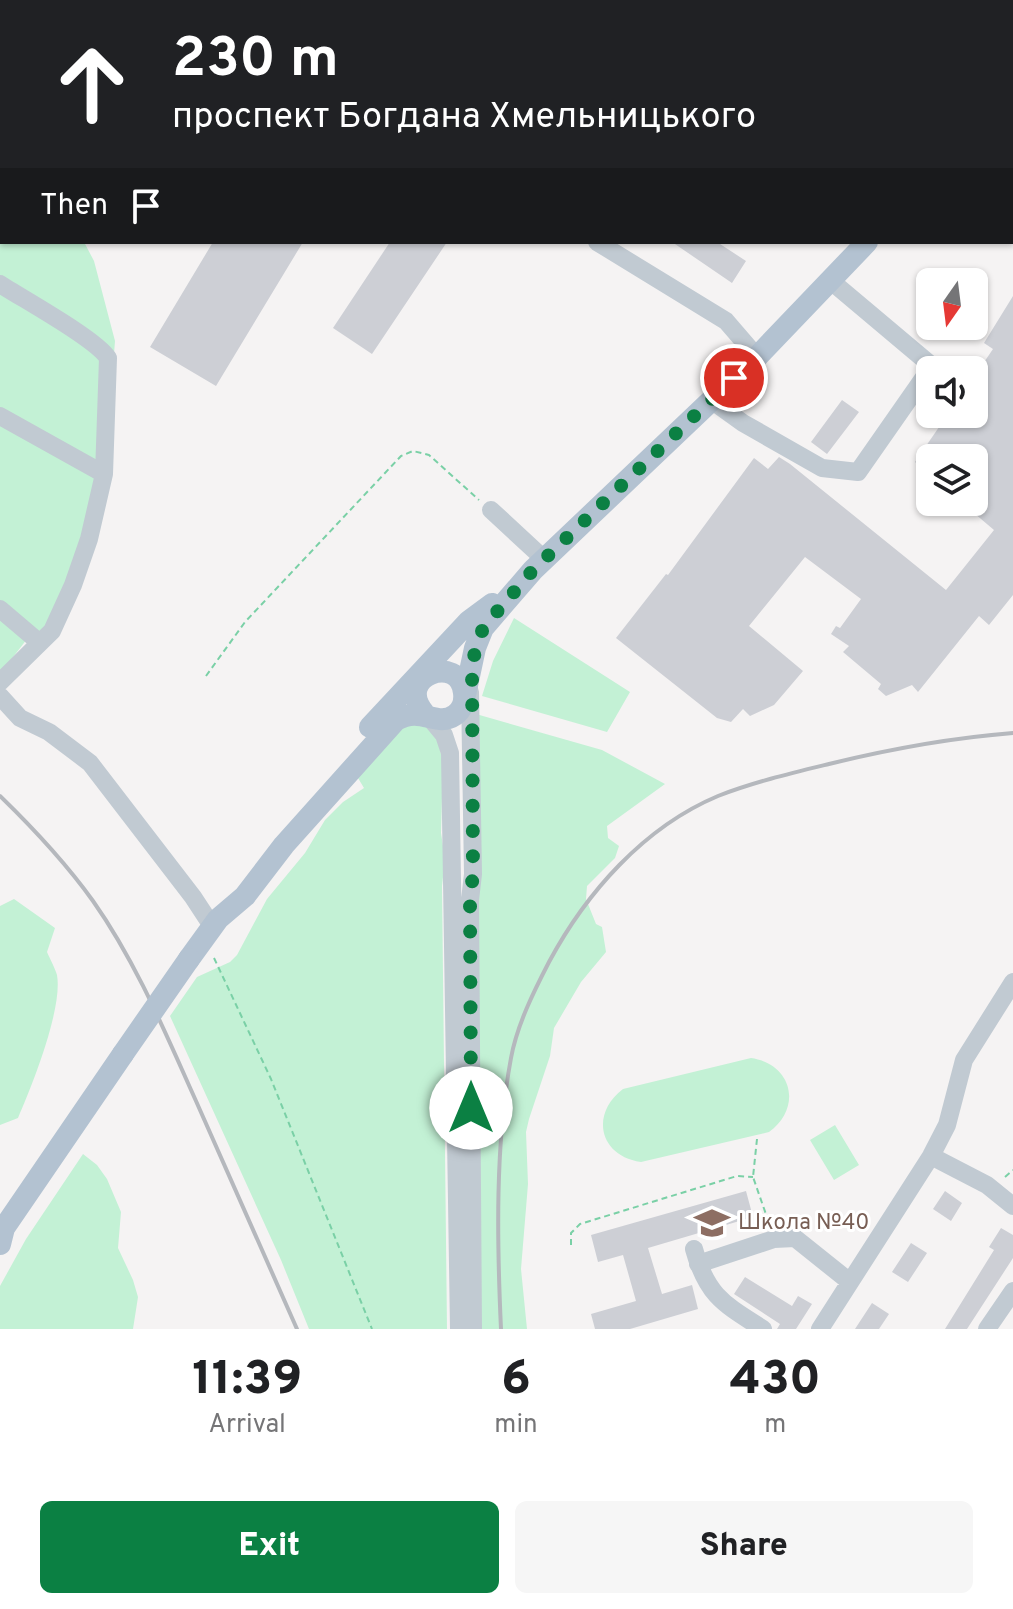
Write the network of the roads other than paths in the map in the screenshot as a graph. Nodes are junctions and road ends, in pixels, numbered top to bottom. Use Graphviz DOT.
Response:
graph roads {
  1 [pos="600,244"];
  2 [pos="865,244"];
  3 [pos="831,281"];
  4 [pos="0,284"];
  5 [pos="757,357"];
  6 [pos="711,400"];
  7 [pos="0,416"];
  8 [pos="104,474"];
  9 [pos="491,510"];
  10 [pos="539,565"];
  11 [pos="493,603"];
  12 [pos="0,609"];
  13 [pos="40,643"];
  14 [pos="472,662"];
  15 [pos="0,682"];
  16 [pos="417,683"];
  17 [pos="0,696"];
  18 [pos="464,699"];
  19 [pos="427,716"];
  20 [pos="470,900"];
  21 [pos="211,928"];
  22 [pos="1013,982"];
  23 [pos="931,1156"];
  24 [pos="1013,1206"];
  25 [pos="1,1234"];
  26 [pos="850,1282"];
  27 [pos="1013,1291"];
  28 [pos="459,1329"];
  29 [pos="473,1329"];
  30 [pos="763,1329"];
  31 [pos="820,1329"];
  32 [pos="987,1329"];
  1 -- 5 [label="street"];
  2 -- 3 [label="main road"];
  3 -- 5 [label="main road"];
  3 -- 6 [label="street"];
  4 -- 8 [label="street"];
  5 -- 6 [label="main road"];
  6 -- 10 [label="main road"];
  7 -- 8 [label="street"];
  8 -- 13 [label="street"];
  9 -- 10 [label="street"];
  10 -- 11 [label="main road"];
  10 -- 14 [label="main road"];
  11 -- 16 [label="main road"];
  11 -- 16 [label="main road"];
  12 -- 13 [label="street"];
  13 -- 15 [label="street"];
  14 -- 18 [label="main road"];
  14 -- 20 [label="street"];
  16 -- 18 [label="main road"];
  16 -- 19 [label="main road"];
  16 -- 21 [label="main road"];
  17 -- 21 [label="street"];
  18 -- 19 [label="main road"];
  18 -- 20 [label="street"];
  19 -- 21 [label="main road"];
  19 -- 28 [label="street"];
  20 -- 29 [label="street"];
  21 -- 25 [label="main road, bridge"];
  22 -- 23 [label="street"];
  23 -- 24 [label="street"];
  23 -- 26 [label="street"];
  26 -- 30 [label="street"];
  26 -- 31 [label="street"];
  27 -- 32 [label="street"];
}
